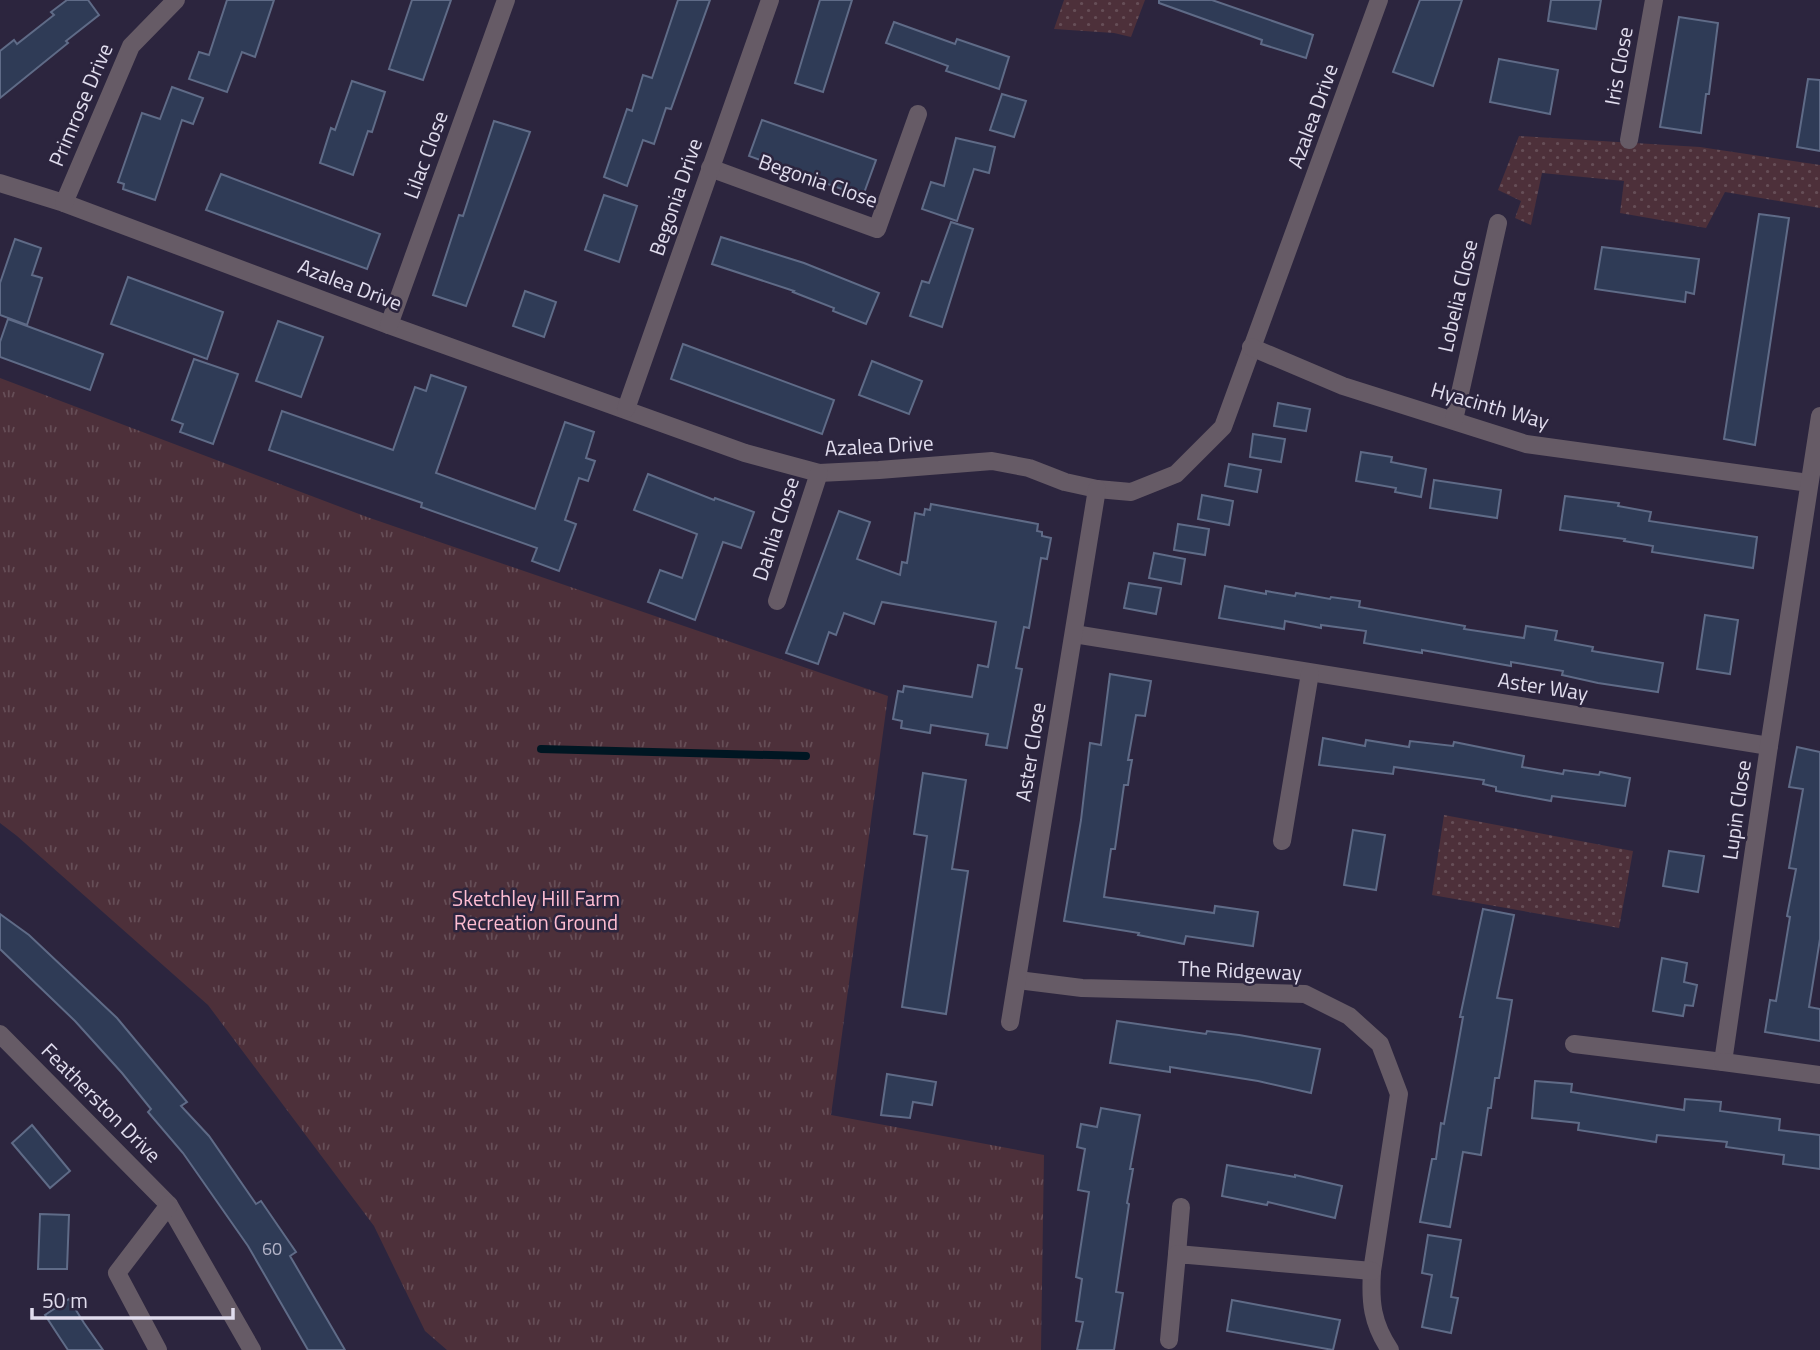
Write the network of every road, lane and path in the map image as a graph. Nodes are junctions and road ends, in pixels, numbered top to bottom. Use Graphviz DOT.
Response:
graph roads {
  1 [pos="176,0"];
  2 [pos="506,0"];
  3 [pos="770,0"];
  4 [pos="1379,0"];
  5 [pos="1654,0"];
  6 [pos="918,114"];
  7 [pos="1629,140"];
  8 [pos="710,168"];
  9 [pos="0,183"];
  10 [pos="64,203"];
  11 [pos="1498,223"];
  12 [pos="389,325"];
  13 [pos="1251,347"];
  14 [pos="626,409"];
  15 [pos="1820,416"];
  16 [pos="1454,420"];
  17 [pos="819,473"];
  18 [pos="1809,483"];
  19 [pos="1097,489"];
  20 [pos="777,601"];
  21 [pos="1074,634"];
  22 [pos="1310,673"];
  23 [pos="1769,746"];
  24 [pos="1282,841"];
  25 [pos="1018,979"];
  26 [pos="1010,1022"];
  27 [pos="0,1034"];
  28 [pos="1573,1044"];
  29 [pos="1723,1062"];
  30 [pos="1820,1075"];
  31 [pos="169,1205"];
  32 [pos="1181,1207"];
  33 [pos="1177,1254"];
  34 [pos="1372,1271"];
  35 [pos="1169,1340"];
  36 [pos="158,1350"];
  37 [pos="252,1350"];
  38 [pos="1390,1350"];
  1 -- 10 [label="street, Primrose Drive"];
  2 -- 12 [label="street, Lilac Close"];
  3 -- 8 [label="street, Begonia Drive"];
  4 -- 13 [label="street, Azalea Drive"];
  5 -- 7 [label="street, Iris Close"];
  6 -- 8 [label="street, Begonia Close"];
  8 -- 14 [label="street, Begonia Drive"];
  9 -- 10 [label="street, Azalea Drive"];
  10 -- 12 [label="street, Azalea Drive"];
  11 -- 16 [label="street, Lobelia Close"];
  12 -- 14 [label="street, Azalea Drive"];
  13 -- 16 [label="street, Hyacinth Way"];
  13 -- 19 [label="street, Azalea Drive"];
  14 -- 17 [label="street, Azalea Drive"];
  15 -- 18 [label="street, Lupin Close"];
  16 -- 18 [label="street, Hyacinth Way"];
  17 -- 19 [label="street, Azalea Drive"];
  17 -- 20 [label="street, Dahlia Close"];
  18 -- 23 [label="street, Lupin Close"];
  19 -- 21 [label="street, Aster Close"];
  21 -- 22 [label="street, Aster Way"];
  21 -- 25 [label="street, Aster Close"];
  22 -- 23 [label="street, Aster Way"];
  22 -- 24 [label="street"];
  23 -- 29 [label="street, Lupin Close"];
  25 -- 26 [label="street, Aster Close"];
  25 -- 34 [label="street, The Ridgeway"];
  27 -- 31 [label="street, Featherston Drive"];
  28 -- 29 [label="street"];
  29 -- 30 [label="street"];
  31 -- 36 [label="street"];
  31 -- 37 [label="street, Featherston Drive"];
  32 -- 33 [label="street"];
  33 -- 34 [label="street"];
  33 -- 35 [label="street"];
  34 -- 38 [label="street, The Ridgeway"];
}
